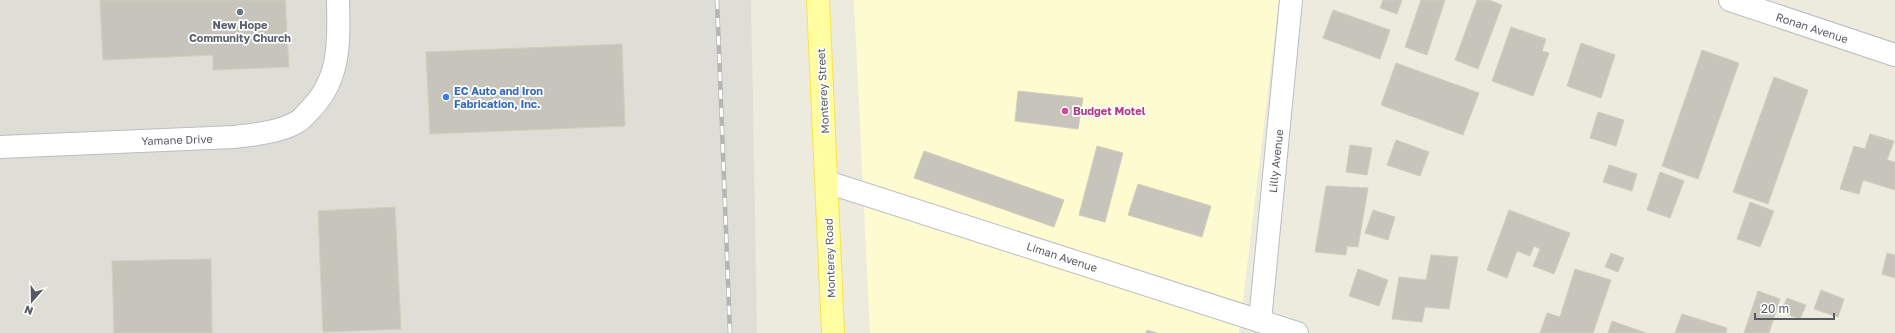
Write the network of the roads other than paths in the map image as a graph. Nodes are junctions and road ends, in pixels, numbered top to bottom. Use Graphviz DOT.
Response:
graph roads {
  1 [pos="338,0"];
  2 [pos="818,0"];
  3 [pos="1291,0"];
  4 [pos="1730,0"];
  5 [pos="1895,55"];
  6 [pos="0,147"];
  7 [pos="828,182"];
  8 [pos="1260,321"];
  9 [pos="833,333"];
  10 [pos="1297,333"];
  1 -- 6 [label="street, Yamane Drive"];
  2 -- 7 [label="main road, Monterey Street"];
  3 -- 8 [label="street, Lilly Avenue"];
  4 -- 5 [label="street, Ronan Avenue"];
  7 -- 8 [label="street, Liman Avenue"];
  7 -- 9 [label="main road, Monterey Road"];
  8 -- 10 [label="street, Liman Avenue"];
}
